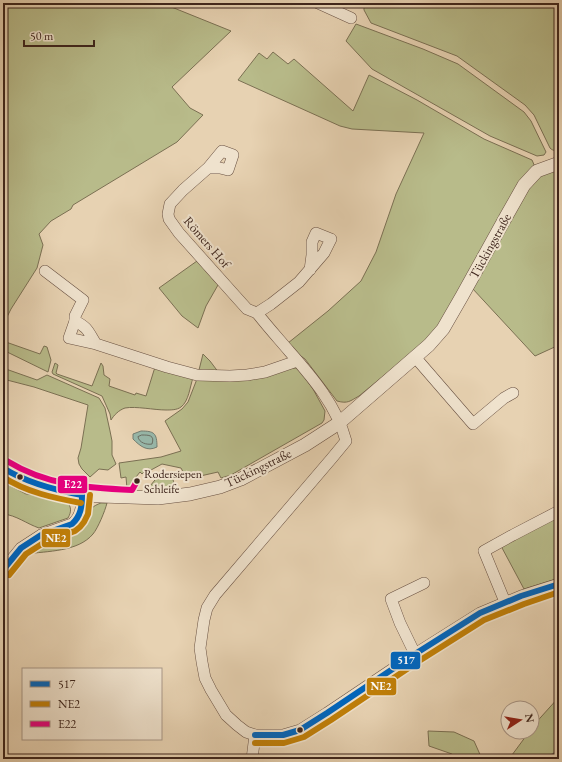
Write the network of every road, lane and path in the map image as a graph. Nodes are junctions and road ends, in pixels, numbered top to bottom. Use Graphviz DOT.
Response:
graph roads {
  1 [pos="318,3"];
  2 [pos="351,18"];
  3 [pos="559,163"];
  4 [pos="208,168"];
  5 [pos="310,270"];
  6 [pos="45,271"];
  7 [pos="257,313"];
  8 [pos="75,321"];
  9 [pos="96,344"];
  10 [pos="415,357"];
  11 [pos="298,361"];
  12 [pos="513,393"];
  13 [pos="339,423"];
  14 [pos="3,468"];
  15 [pos="82,495"];
  16 [pos="559,510"];
  17 [pos="3,570"];
  18 [pos="424,583"];
  19 [pos="559,584"];
  20 [pos="505,602"];
  21 [pos="415,654"];
  22 [pos="255,735"];
  23 [pos="252,759"];
  1 -- 2 [label="street"];
  3 -- 10 [label="street, Tückingstraße"];
  4 -- 7 [label="street, Römers Hof"];
  5 -- 7 [label="street"];
  6 -- 8 [label="street"];
  7 -- 11 [label="street, Römers Hof"];
  8 -- 9 [label="street"];
  8 -- 9 [label="street"];
  9 -- 11 [label="street"];
  10 -- 12 [label="street"];
  10 -- 13 [label="street, Tückingstraße"];
  11 -- 13 [label="street, Römers Hof"];
  13 -- 15 [label="street, Tückingstraße"];
  13 -- 22 [label="street, Römers Hof"];
  14 -- 15 [label="street, Tückingstraße"];
  15 -- 17 [label="street"];
  16 -- 20 [label="street"];
  18 -- 21 [label="street"];
  19 -- 20 [label="street"];
  20 -- 21 [label="street"];
  21 -- 22 [label="street"];
  22 -- 23 [label="street"];
}
